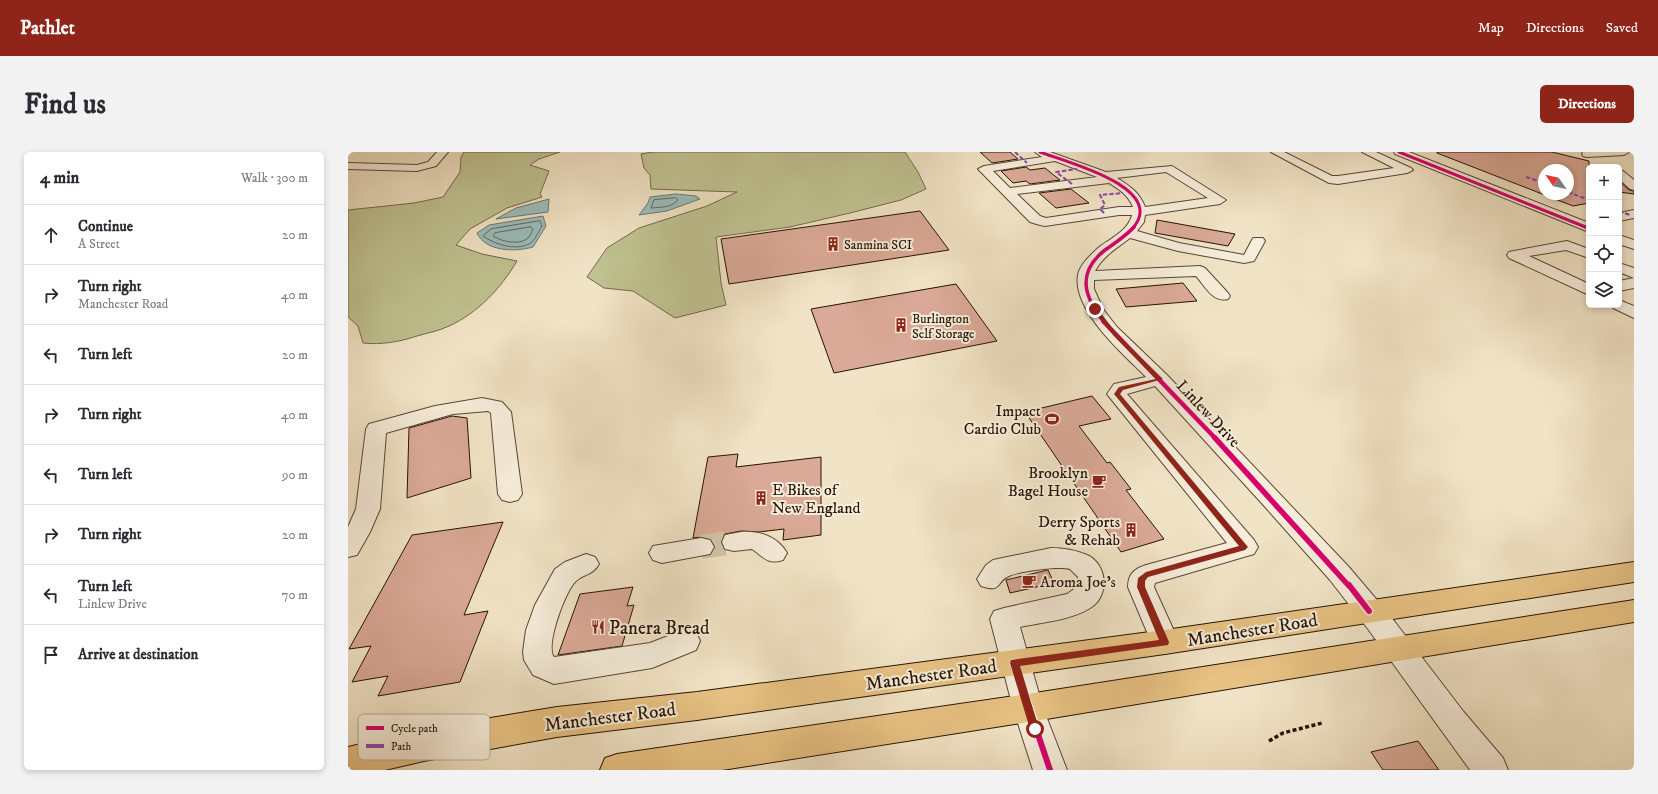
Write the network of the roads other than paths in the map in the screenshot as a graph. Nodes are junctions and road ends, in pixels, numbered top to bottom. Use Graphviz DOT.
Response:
graph roads {
  1 [pos="443,152"];
  2 [pos="1040,152"];
  3 [pos="1276,152"];
  4 [pos="1367,152"];
  5 [pos="1399,152"];
  6 [pos="1624,152"];
  7 [pos="1629,152"];
  8 [pos="1634,152"];
  9 [pos="1584,153"];
  10 [pos="1055,158"];
  11 [pos="1604,163"];
  12 [pos="348,166"];
  13 [pos="1407,170"];
  14 [pos="1453,174"];
  15 [pos="1622,176"];
  16 [pos="1107,177"];
  17 [pos="1634,186"];
  18 [pos="1007,192"];
  19 [pos="1140,211"];
  20 [pos="1634,214"];
  21 [pos="1622,216"];
  22 [pos="1586,225"];
  23 [pos="1586,225"];
  24 [pos="1622,227"];
  25 [pos="1634,232"];
  26 [pos="1127,233"];
  27 [pos="1586,238"];
  28 [pos="1622,240"];
  29 [pos="1258,241"];
  30 [pos="1634,245"];
  31 [pos="1622,252"];
  32 [pos="1586,253"];
  33 [pos="1634,257"];
  34 [pos="1622,268"];
  35 [pos="1634,273"];
  36 [pos="1086,276"];
  37 [pos="1634,283"];
  38 [pos="1622,285"];
  39 [pos="1586,289"];
  40 [pos="1222,296"];
  41 [pos="1622,307"];
  42 [pos="1634,313"];
  43 [pos="1160,379"];
  44 [pos="510,494"];
  45 [pos="734,542"];
  46 [pos="701,547"];
  47 [pos="348,548"];
  48 [pos="662,553"];
  49 [pos="774,553"];
  50 [pos="586,564"];
  51 [pos="1634,572"];
  52 [pos="990,579"];
  53 [pos="1634,611"];
  54 [pos="1370,612"];
  55 [pos="686,641"];
  56 [pos="1165,642"];
  57 [pos="1398,649"];
  58 [pos="1014,663"];
  59 [pos="1028,708"];
  60 [pos="490,732"];
  61 [pos="361,760"];
  62 [pos="348,763"];
  63 [pos="617,770"];
  64 [pos="1050,770"];
  65 [pos="1490,770"];
  1 -- 12 [label="street"];
  2 -- 10 [label="street"];
  3 -- 13 [label="street"];
  4 -- 13 [label="street"];
  5 -- 14 [label="street"];
  6 -- 9 [label="street"];
  7 -- 8 [label="street"];
  9 -- 11 [label="street"];
  10 -- 16 [label="street"];
  10 -- 18 [label="street"];
  13 -- 14 [label="street"];
  14 -- 22 [label="street"];
  15 -- 17 [label="street"];
  16 -- 18 [label="street"];
  16 -- 19 [label="street"];
  16 -- 19 [label="street"];
  18 -- 19 [label="street"];
  19 -- 26 [label="street"];
  20 -- 21 [label="street"];
  23 -- 27 [label="street"];
  24 -- 25 [label="street"];
  26 -- 29 [label="street"];
  26 -- 36 [label="street"];
  28 -- 30 [label="street"];
  31 -- 33 [label="street"];
  32 -- 39 [label="street"];
  34 -- 35 [label="street"];
  36 -- 40 [label="street"];
  36 -- 43 [label="street, Linlew Drive"];
  37 -- 38 [label="street"];
  41 -- 42 [label="street"];
  43 -- 54 [label="street, Linlew Drive"];
  43 -- 56 [label="street"];
  44 -- 47 [label="street"];
  45 -- 49 [label="street"];
  46 -- 48 [label="street"];
  50 -- 55 [label="street"];
  51 -- 54 [label="main road, Manchester Road"];
  52 -- 58 [label="street"];
  53 -- 57 [label="main road"];
  54 -- 56 [label="main road, Manchester Road"];
  54 -- 57 [label="street, Linlew Drive"];
  56 -- 58 [label="main road, Manchester Road"];
  57 -- 59 [label="main road"];
  57 -- 65 [label="street, Linlew Drive"];
  58 -- 59 [label="street"];
  58 -- 60 [label="main road, Manchester Road"];
  59 -- 63 [label="main road"];
  59 -- 64 [label="street"];
  61 -- 62 [label="main road, Manchester Road"];
}
